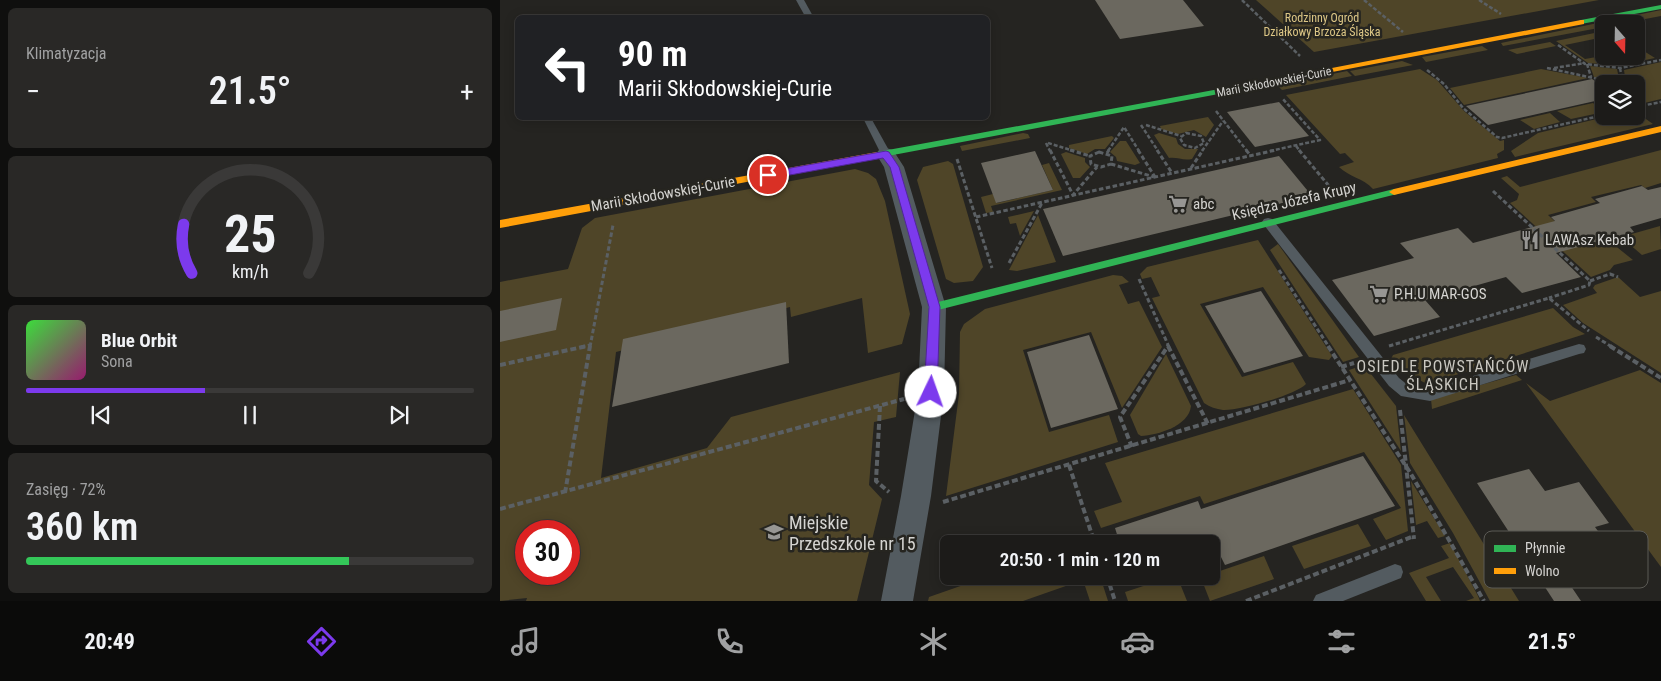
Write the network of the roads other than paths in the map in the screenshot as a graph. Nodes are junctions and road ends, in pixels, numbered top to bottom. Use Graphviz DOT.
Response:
graph roads {
  1 [pos="800,0"];
  2 [pos="1661,7"];
  3 [pos="808,15"];
  4 [pos="867,120"];
  5 [pos="1660,130"];
  6 [pos="886,154"];
  7 [pos="1268,222"];
  8 [pos="500,224"];
  9 [pos="934,307"];
  10 [pos="1579,349"];
  11 [pos="1395,572"];
  12 [pos="897,601"];
  13 [pos="1322,601"];
  1 -- 3 [label="lane"];
  2 -- 6 [label="street, Marii Skłodowskiej-Curie"];
  4 -- 6 [label="lane"];
  5 -- 7 [label="street, Księdza Józefa Krupy"];
  6 -- 8 [label="street, Marii Skłodowskiej-Curie"];
  6 -- 9 [label="street"];
  7 -- 9 [label="street, Księdza Józefa Krupy"];
  7 -- 10 [label="lane"];
  9 -- 12 [label="street"];
  11 -- 13 [label="lane"];
}
